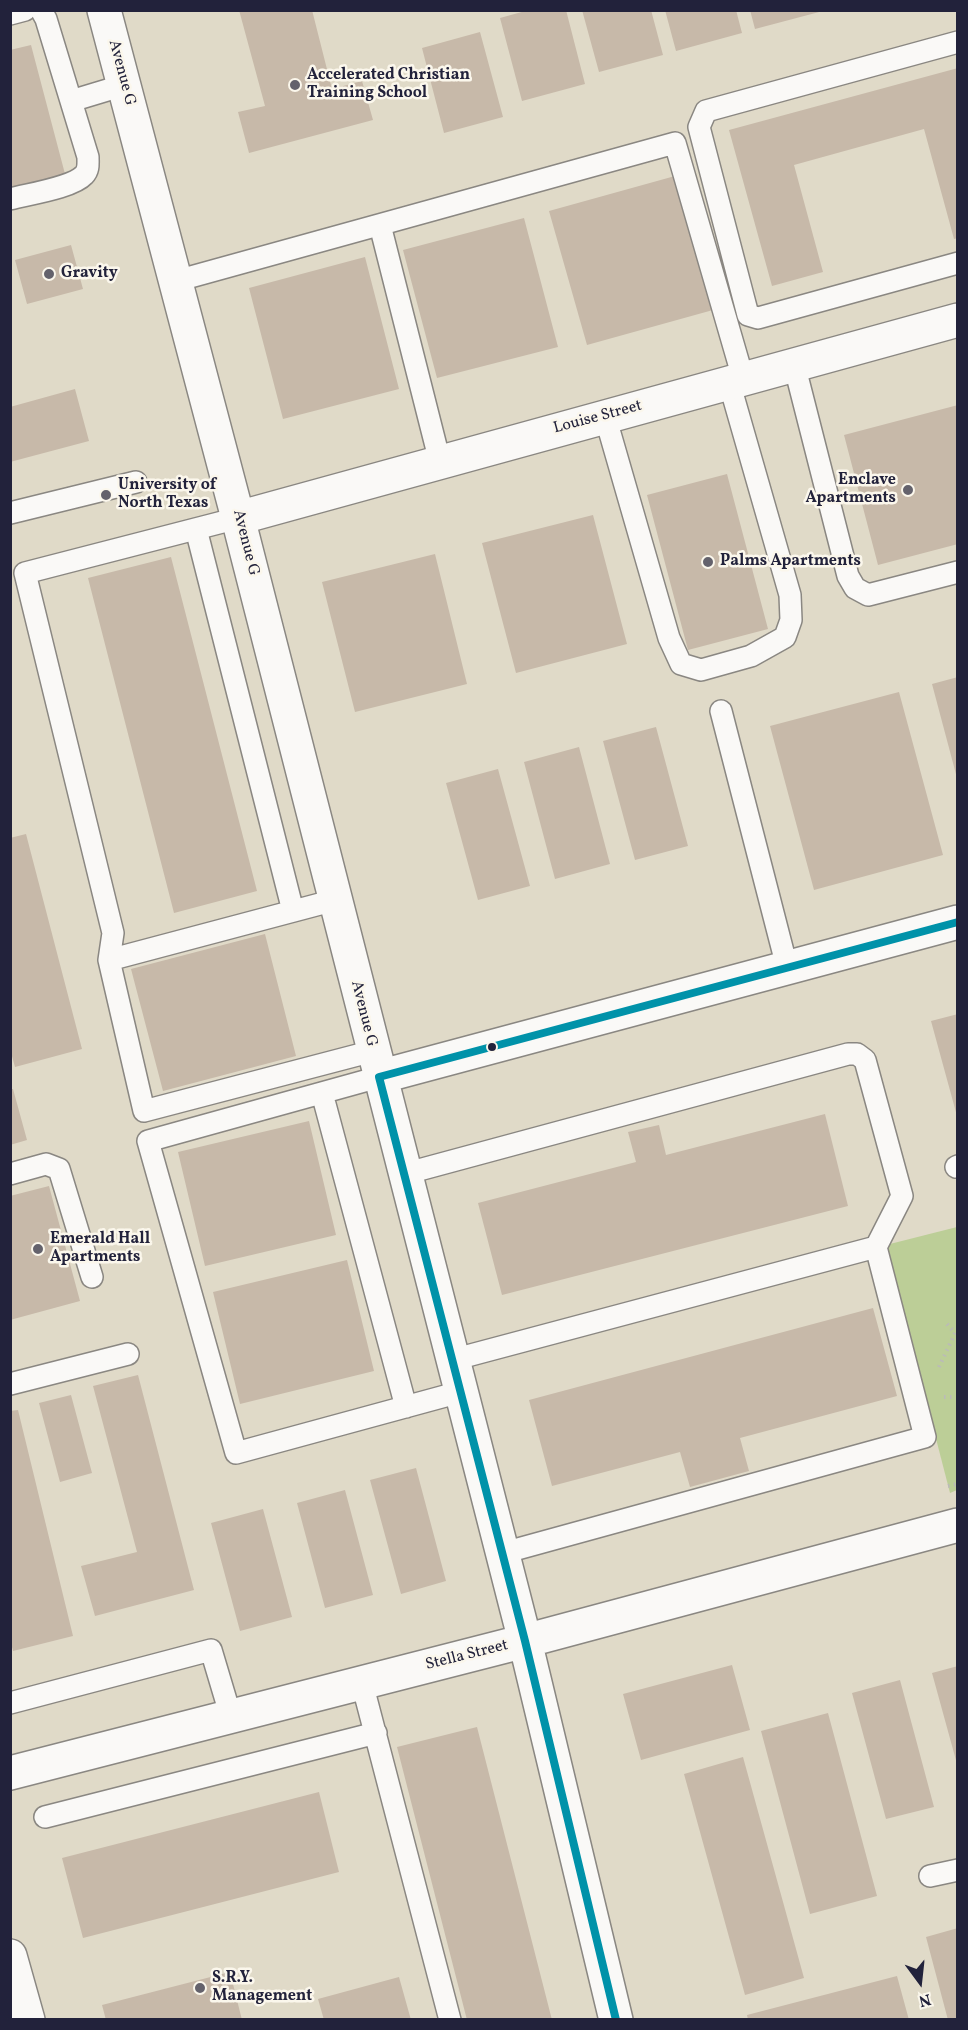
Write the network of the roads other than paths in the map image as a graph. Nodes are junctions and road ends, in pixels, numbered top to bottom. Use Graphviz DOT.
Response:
graph roads {
  1 [pos="25,10"];
  2 [pos="41,10"];
  3 [pos="104,10"];
  4 [pos="10,14"];
  5 [pos="957,42"];
  6 [pos="124,85"];
  7 [pos="71,101"];
  8 [pos="10,199"];
  9 [pos="380,225"];
  10 [pos="957,263"];
  11 [pos="176,281"];
  12 [pos="957,320"];
  13 [pos="794,364"];
  14 [pos="736,380"];
  15 [pos="605,416"];
  16 [pos="440,462"];
  17 [pos="136,482"];
  18 [pos="10,513"];
  19 [pos="238,518"];
  20 [pos="196,529"];
  21 [pos="957,572"];
  22 [pos="721,711"];
  23 [pos="335,900"];
  24 [pos="293,911"];
  25 [pos="957,922"];
  26 [pos="109,960"];
  27 [pos="787,967"];
  28 [pos="376,1064"];
  29 [pos="322,1093"];
  30 [pos="10,1174"];
  31 [pos="404,1174"];
  32 [pos="876,1247"];
  33 [pos="92,1277"];
  34 [pos="128,1354"];
  35 [pos="452,1360"];
  36 [pos="10,1384"];
  37 [pos="460,1392"];
  38 [pos="406,1407"];
  39 [pos="957,1525"];
  40 [pos="502,1553"];
  41 [pos="525,1641"];
  42 [pos="362,1683"];
  43 [pos="10,1703"];
  44 [pos="231,1717"];
  45 [pos="375,1733"];
  46 [pos="10,1773"];
  47 [pos="45,1817"];
  48 [pos="957,1870"];
  49 [pos="930,1876"];
  50 [pos="10,1956"];
  51 [pos="28,2019"];
  52 [pos="450,2019"];
  53 [pos="616,2019"];
  1 -- 4 [label="lane"];
  2 -- 7 [label="lane"];
  3 -- 6 [label="street, Avenue G"];
  5 -- 10 [label="lane"];
  6 -- 7 [label="lane"];
  6 -- 11 [label="street, Avenue G"];
  7 -- 8 [label="lane"];
  9 -- 11 [label="lane"];
  9 -- 14 [label="lane"];
  9 -- 16 [label="lane"];
  11 -- 19 [label="street, Avenue G"];
  12 -- 13 [label="street, Louise Street"];
  13 -- 14 [label="street, Louise Street"];
  13 -- 21 [label="lane"];
  14 -- 15 [label="street, Louise Street"];
  14 -- 15 [label="lane"];
  15 -- 16 [label="street, Louise Street"];
  16 -- 19 [label="street, Louise Street"];
  17 -- 18 [label="lane"];
  19 -- 20 [label="lane"];
  19 -- 23 [label="street, Avenue G"];
  20 -- 24 [label="lane"];
  20 -- 26 [label="lane"];
  22 -- 27 [label="lane"];
  23 -- 24 [label="lane"];
  23 -- 28 [label="street, Avenue G"];
  24 -- 26 [label="lane"];
  25 -- 27 [label="street"];
  26 -- 28 [label="lane"];
  27 -- 28 [label="street"];
  28 -- 29 [label="lane"];
  28 -- 31 [label="street, Avenue G"];
  29 -- 38 [label="lane"];
  29 -- 38 [label="lane"];
  30 -- 33 [label="lane"];
  31 -- 32 [label="lane"];
  31 -- 35 [label="street, Avenue G"];
  32 -- 35 [label="lane"];
  32 -- 40 [label="lane"];
  34 -- 36 [label="lane"];
  35 -- 37 [label="street, Avenue G"];
  37 -- 38 [label="lane"];
  37 -- 40 [label="street, Avenue G"];
  39 -- 41 [label="street, Stella Street"];
  40 -- 41 [label="street, Avenue G"];
  41 -- 42 [label="street, Stella Street"];
  41 -- 53 [label="street, Avenue G"];
  42 -- 44 [label="street, Stella Street"];
  42 -- 45 [label="lane"];
  43 -- 44 [label="lane"];
  44 -- 46 [label="street, Stella Street"];
  45 -- 47 [label="lane"];
  45 -- 52 [label="lane"];
  48 -- 49 [label="lane"];
  50 -- 51 [label="street"];
}
